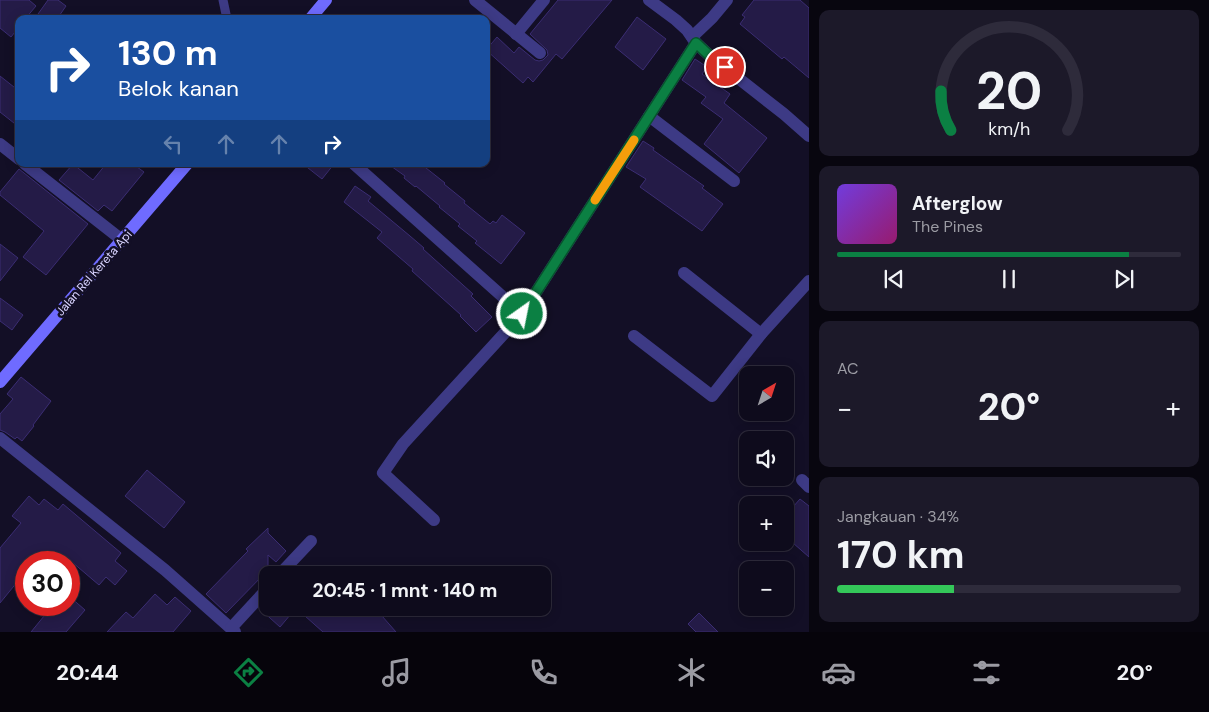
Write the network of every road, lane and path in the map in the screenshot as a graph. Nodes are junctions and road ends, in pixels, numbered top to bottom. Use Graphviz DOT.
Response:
graph roads {
  1 [pos="223,0"];
  2 [pos="326,0"];
  3 [pos="475,0"];
  4 [pos="544,0"];
  5 [pos="649,0"];
  6 [pos="727,0"];
  7 [pos="226,15"];
  8 [pos="313,15"];
  9 [pos="516,34"];
  10 [pos="694,40"];
  11 [pos="540,53"];
  12 [pos="649,116"];
  13 [pos="809,136"];
  14 [pos="0,144"];
  15 [pos="15,156"];
  16 [pos="29,167"];
  17 [pos="184,167"];
  18 [pos="357,167"];
  19 [pos="734,181"];
  20 [pos="122,240"];
  21 [pos="684,273"];
  22 [pos="809,281"];
  23 [pos="522,314"];
  24 [pos="761,334"];
  25 [pos="634,336"];
  26 [pos="0,382"];
  27 [pos="0,438"];
  28 [pos="434,520"];
  29 [pos="311,541"];
  30 [pos="288,566"];
  31 [pos="259,599"];
  32 [pos="234,631"];
  1 -- 7 [label="lane"];
  2 -- 8 [label="main road"];
  3 -- 9 [label="street"];
  4 -- 9 [label="street"];
  5 -- 10 [label="street"];
  6 -- 10 [label="street"];
  9 -- 11 [label="street"];
  10 -- 12 [label="street"];
  10 -- 13 [label="street"];
  12 -- 19 [label="street"];
  12 -- 23 [label="street"];
  14 -- 15 [label="street"];
  16 -- 20 [label="street"];
  17 -- 20 [label="main road, Jalan Rel Kereta Api"];
  18 -- 23 [label="street"];
  20 -- 26 [label="main road, Jalan Rel Kereta Api"];
  21 -- 24 [label="street"];
  22 -- 24 [label="street"];
  23 -- 28 [label="street"];
  24 -- 25 [label="street"];
  27 -- 32 [label="street"];
  29 -- 30 [label="street"];
  31 -- 32 [label="street"];
}
